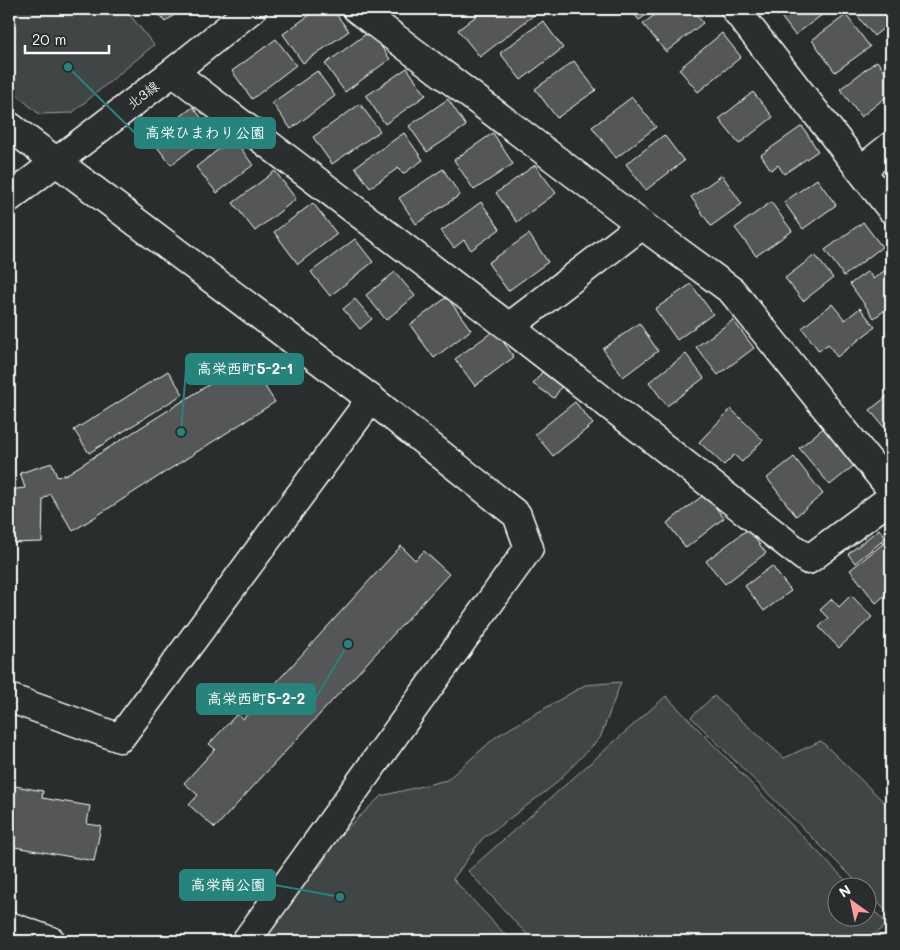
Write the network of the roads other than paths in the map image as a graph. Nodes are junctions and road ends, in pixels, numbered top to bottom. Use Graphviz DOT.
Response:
graph roads {
  1 [pos="252,9"];
  2 [pos="357,9"];
  3 [pos="735,9"];
  4 [pos="173,72"];
  5 [pos="9,126"];
  6 [pos="891,146"];
  7 [pos="56,161"];
  8 [pos="861,170"];
  9 [pos="9,198"];
  10 [pos="891,209"];
  11 [pos="642,225"];
  12 [pos="509,327"];
  13 [pos="371,399"];
  14 [pos="891,490"];
  15 [pos="891,498"];
  16 [pos="9,698"];
  17 [pos="9,926"];
  18 [pos="51,941"];
  19 [pos="246,941"];
  1 -- 4 [label="street, 北3線"];
  2 -- 11 [label="street"];
  3 -- 8 [label="street"];
  4 -- 7 [label="street, 北3線"];
  4 -- 12 [label="street"];
  5 -- 7 [label="street"];
  6 -- 8 [label="street"];
  7 -- 9 [label="street, 北3線"];
  7 -- 13 [label="street"];
  8 -- 10 [label="street"];
  11 -- 12 [label="street"];
  11 -- 14 [label="street"];
  12 -- 15 [label="street"];
  13 -- 16 [label="street"];
  13 -- 19 [label="street"];
  17 -- 18 [label="street"];
}
